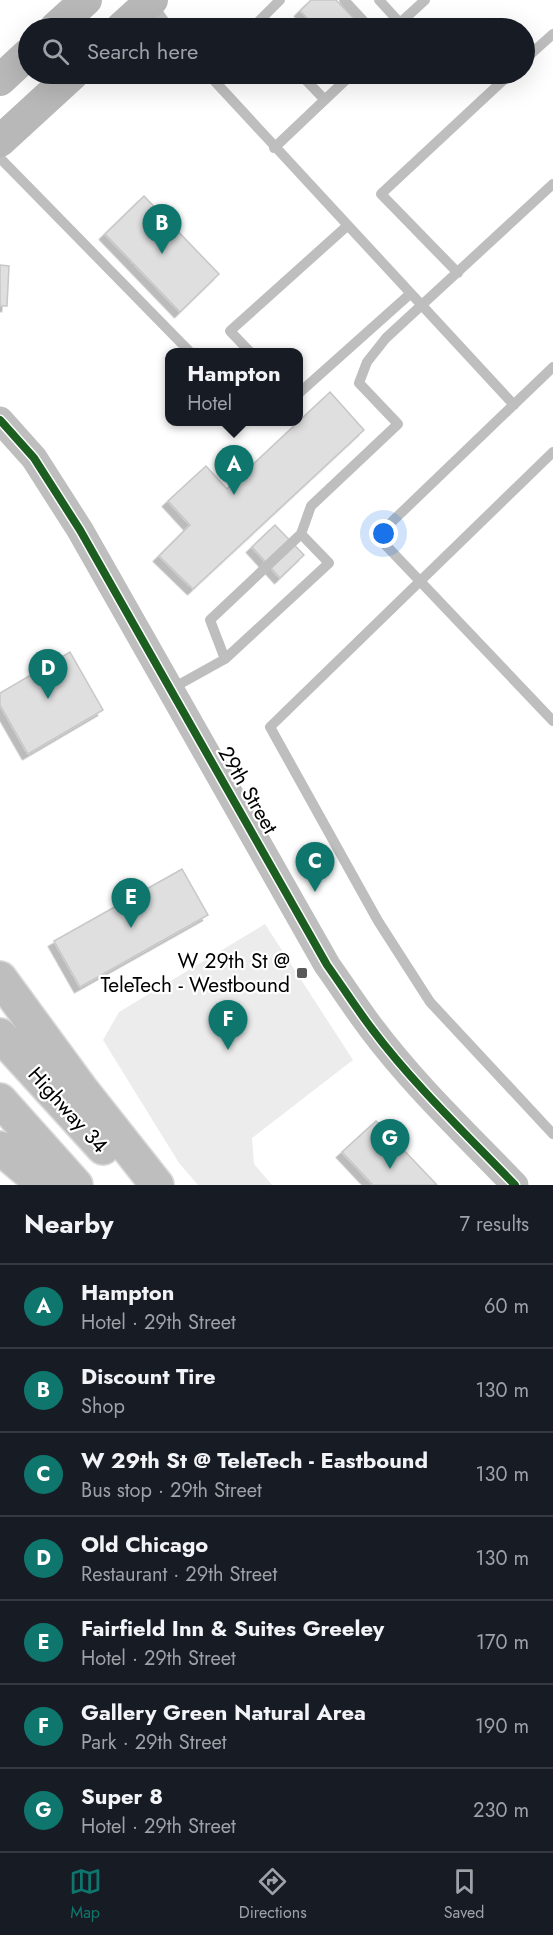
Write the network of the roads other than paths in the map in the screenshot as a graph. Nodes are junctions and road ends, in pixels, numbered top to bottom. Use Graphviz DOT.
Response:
graph roads {
  1 [pos="86,0"];
  2 [pos="150,0"];
  3 [pos="280,0"];
  4 [pos="344,0"];
  5 [pos="379,0"];
  6 [pos="425,0"];
  7 [pos="66,18"];
  8 [pos="131,18"];
  9 [pos="162,18"];
  10 [pos="262,18"];
  11 [pos="361,18"];
  12 [pos="395,18"];
  13 [pos="405,18"];
  14 [pos="553,33"];
  15 [pos="535,50"];
  16 [pos="18,63"];
  17 [pos="0,80"];
  18 [pos="62,84"];
  19 [pos="217,84"];
  20 [pos="310,84"];
  21 [pos="342,84"];
  22 [pos="499,84"];
  23 [pos="325,100"];
  24 [pos="0,141"];
  25 [pos="274,148"];
  26 [pos="0,158"];
  27 [pos="553,184"];
  28 [pos="347,226"];
  29 [pos="458,273"];
  30 [pos="410,294"];
  31 [pos="422,307"];
  32 [pos="186,348"];
  33 [pos="246,348"];
  34 [pos="553,367"];
  35 [pos="303,390"];
  36 [pos="514,405"];
  37 [pos="0,420"];
  38 [pos="553,452"];
  39 [pos="301,534"];
  40 [pos="419,580"];
  41 [pos="225,659"];
  42 [pos="170,690"];
  43 [pos="553,721"];
  44 [pos="0,978"];
  45 [pos="0,1035"];
  46 [pos="0,1100"];
  47 [pos="553,1134"];
  48 [pos="0,1148"];
  49 [pos="44,1185"];
  50 [pos="76,1185"];
  51 [pos="136,1185"];
  52 [pos="157,1185"];
  53 [pos="514,1185"];
  1 -- 7 [label="main road"];
  2 -- 8 [label="main road"];
  2 -- 9 [label="lane"];
  3 -- 10 [label="lane"];
  4 -- 11 [label="lane"];
  5 -- 12 [label="lane"];
  6 -- 13 [label="lane"];
  14 -- 15 [label="lane"];
  16 -- 17 [label="main road"];
  18 -- 24 [label="main road"];
  19 -- 25 [label="lane"];
  20 -- 23 [label="lane"];
  21 -- 23 [label="lane"];
  22 -- 29 [label="lane"];
  23 -- 25 [label="lane"];
  25 -- 28 [label="lane"];
  26 -- 32 [label="lane"];
  27 -- 29 [label="lane"];
  28 -- 30 [label="lane"];
  28 -- 33 [label="lane"];
  29 -- 31 [label="lane"];
  30 -- 31 [label="lane"];
  30 -- 35 [label="lane"];
  31 -- 36 [label="lane"];
  31 -- 39 [label="lane"];
  34 -- 36 [label="lane"];
  36 -- 40 [label="lane"];
  37 -- 42 [label="street, 29th Street"];
  38 -- 40 [label="lane"];
  39 -- 41 [label="lane"];
  39 -- 41 [label="lane"];
  40 -- 43 [label="lane"];
  40 -- 47 [label="lane"];
  41 -- 42 [label="lane"];
  42 -- 53 [label="street, 29th Street"];
  44 -- 52 [label="highway"];
  45 -- 51 [label="highway, Highway 34"];
  46 -- 50 [label="highway, Highway 34"];
  48 -- 49 [label="highway"];
}
